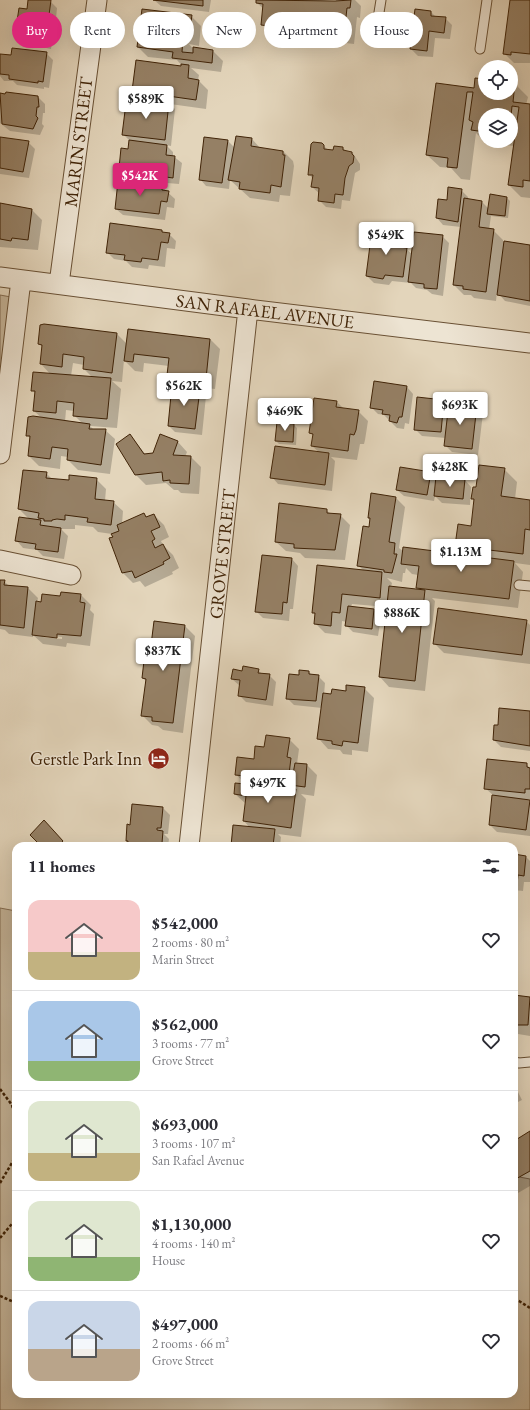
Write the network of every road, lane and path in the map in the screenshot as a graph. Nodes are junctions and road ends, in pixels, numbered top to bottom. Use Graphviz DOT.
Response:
graph roads {
  1 [pos="97,0"];
  2 [pos="382,0"];
  3 [pos="487,0"];
  4 [pos="380,12"];
  5 [pos="480,48"];
  6 [pos="0,277"];
  7 [pos="21,280"];
  8 [pos="60,284"];
  9 [pos="248,309"];
  10 [pos="530,343"];
  11 [pos="0,454"];
  12 [pos="0,560"];
  13 [pos="71,575"];
  14 [pos="519,585"];
  15 [pos="530,586"];
  16 [pos="189,842"];
  17 [pos="530,1062"];
  18 [pos="518,1063"];
  19 [pos="0,1090"];
  20 [pos="12,1105"];
  21 [pos="12,1163"];
  22 [pos="0,1183"];
  23 [pos="12,1224"];
  24 [pos="0,1238"];
  25 [pos="0,1296"];
  26 [pos="12,1301"];
  27 [pos="518,1301"];
  28 [pos="530,1308"];
  1 -- 8 [label="street, MARIN STREET"];
  2 -- 4 [label="lane"];
  3 -- 5 [label="lane"];
  6 -- 7 [label="street, SAN RAFAEL AVENUE"];
  7 -- 8 [label="street, SAN RAFAEL AVENUE"];
  7 -- 11 [label="street"];
  8 -- 9 [label="street, SAN RAFAEL AVENUE"];
  9 -- 10 [label="street, SAN RAFAEL AVENUE"];
  9 -- 16 [label="street, GROVE STREET"];
  12 -- 13 [label="street"];
  14 -- 15 [label="lane"];
  17 -- 18 [label="lane"];
  19 -- 20 [label="path"];
  21 -- 22 [label="path"];
  23 -- 24 [label="path"];
  25 -- 26 [label="path"];
  27 -- 28 [label="path"];
}
